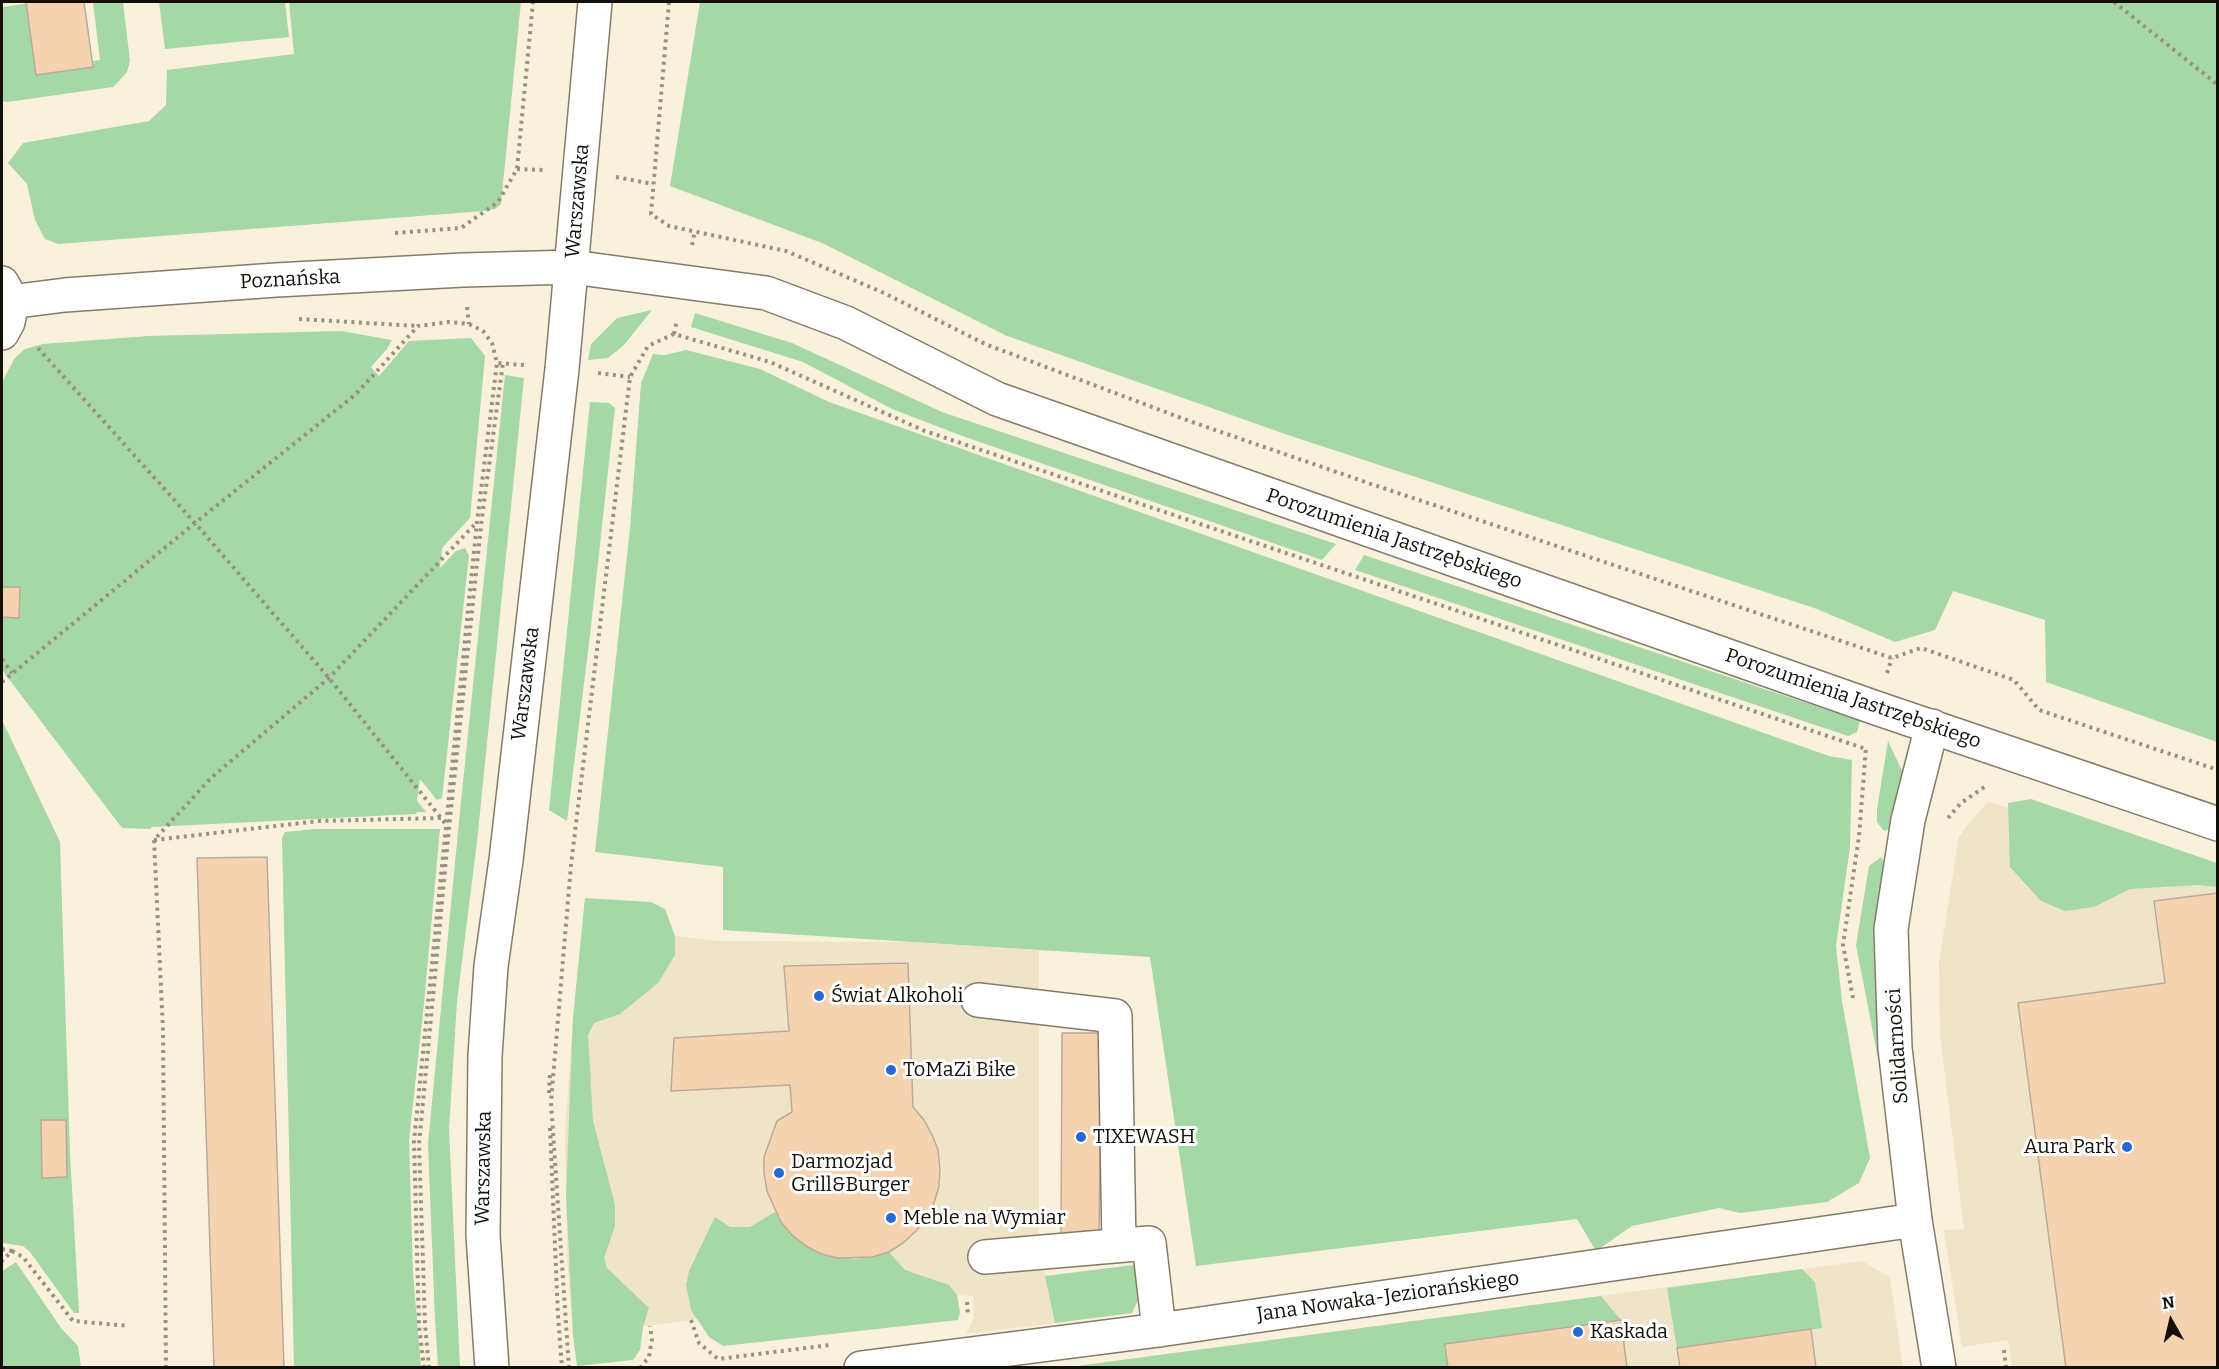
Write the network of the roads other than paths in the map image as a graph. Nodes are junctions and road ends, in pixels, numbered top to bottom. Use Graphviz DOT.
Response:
graph roads {
  1 [pos="595,2"];
  2 [pos="572,267"];
  3 [pos="4,306"];
  4 [pos="1932,726"];
  5 [pos="2217,824"];
  6 [pos="978,1000"];
  7 [pos="1915,1220"];
  8 [pos="1119,1245"];
  9 [pos="985,1257"];
  10 [pos="1159,1330"];
  11 [pos="492,1368"];
  12 [pos="861,1368"];
  13 [pos="1939,1368"];
  1 -- 2 [label="street, Warszawska"];
  2 -- 3 [label="street, Poznańska"];
  2 -- 4 [label="street, Porozumienia Jastrzębskiego"];
  2 -- 11 [label="street, Warszawska"];
  4 -- 5 [label="street, Porozumienia Jastrzębskiego"];
  4 -- 7 [label="street, Solidarności"];
  6 -- 8 [label="street"];
  7 -- 10 [label="street, Jana Nowaka-Jeziorańskiego"];
  7 -- 13 [label="street, Solidarności"];
  8 -- 9 [label="street"];
  8 -- 10 [label="street"];
  10 -- 12 [label="street, Jana Nowaka-Jeziorańskiego"];
}
